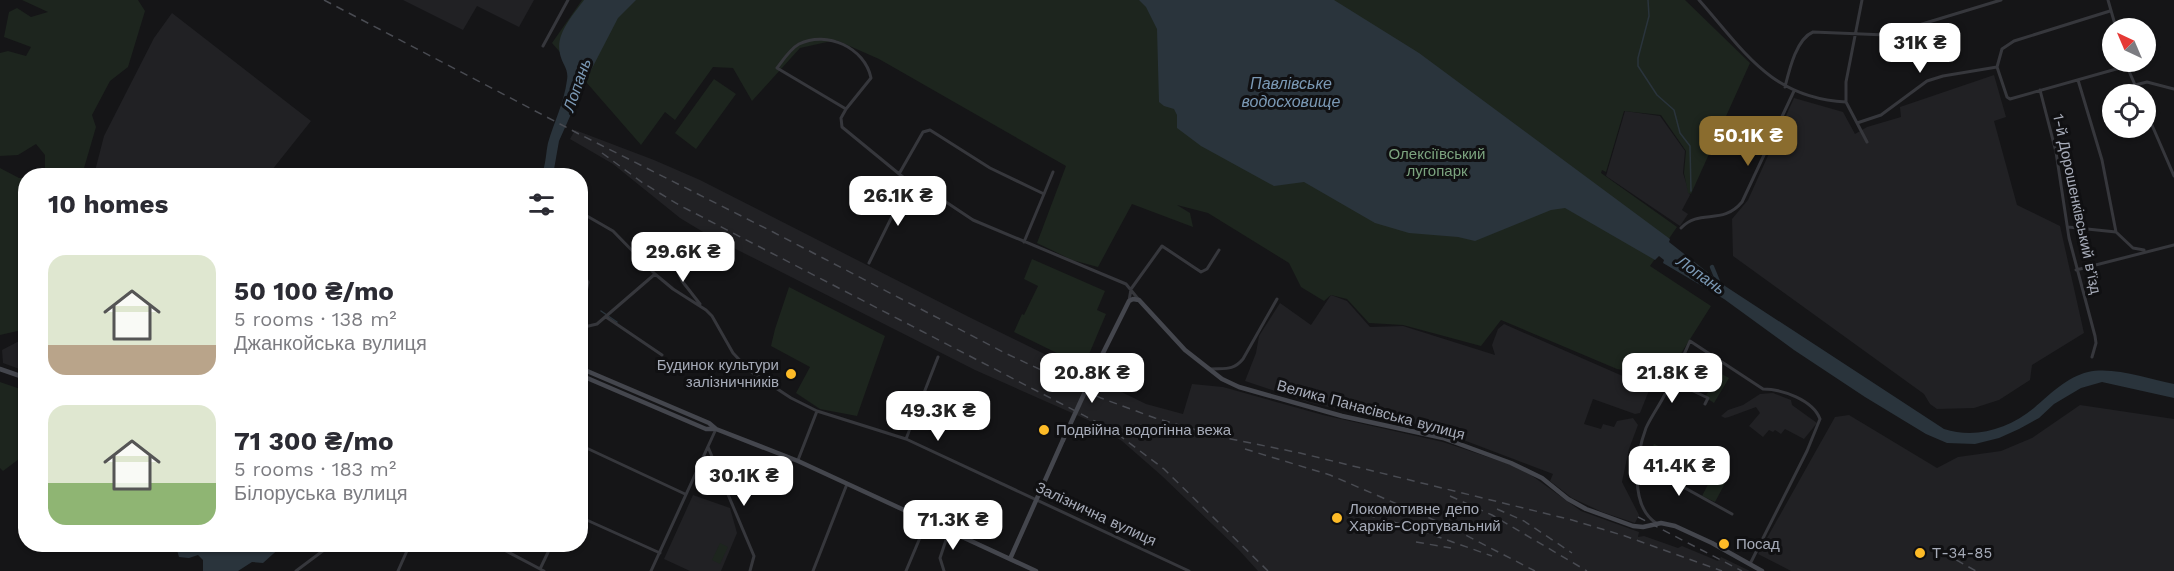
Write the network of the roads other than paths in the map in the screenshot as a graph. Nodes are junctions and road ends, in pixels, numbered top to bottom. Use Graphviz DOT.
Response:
graph roads {
  1 [pos="568,0"];
  2 [pos="1699,0"];
  3 [pos="1862,0"];
  4 [pos="2001,0"];
  5 [pos="2108,0"];
  6 [pos="2110,11"];
  7 [pos="2112,18"];
  8 [pos="1855,34"];
  9 [pos="543,46"];
  10 [pos="1997,67"];
  11 [pos="2106,72"];
  12 [pos="2078,80"];
  13 [pos="2139,84"];
  14 [pos="2155,84"];
  15 [pos="2156,84"];
  16 [pos="1785,87"];
  17 [pos="2174,89"];
  18 [pos="2040,90"];
  19 [pos="1794,91"];
  20 [pos="1846,102"];
  21 [pos="846,109"];
  22 [pos="1857,123"];
  23 [pos="2156,134"];
  24 [pos="1867,142"];
  25 [pos="1053,172"];
  26 [pos="899,174"];
  27 [pos="2174,176"];
  28 [pos="909,182"];
  29 [pos="1044,194"];
  30 [pos="588,217"];
  31 [pos="2068,227"];
  32 [pos="1681,228"];
  33 [pos="2116,232"];
  34 [pos="1024,242"];
  35 [pos="2174,244"];
  36 [pos="1219,250"];
  37 [pos="2146,251"];
  38 [pos="869,263"];
  39 [pos="675,265"];
  40 [pos="2076,270"];
  41 [pos="655,274"];
  42 [pos="1131,289"];
  43 [pos="1277,299"];
  44 [pos="1139,300"];
  45 [pos="1129,301"];
  46 [pos="701,306"];
  47 [pos="607,316"];
  48 [pos="588,326"];
  49 [pos="662,355"];
  50 [pos="938,357"];
  51 [pos="2092,357"];
  52 [pos="0,369"];
  53 [pos="1209,369"];
  54 [pos="588,371"];
  55 [pos="18,375"];
  56 [pos="588,378"];
  57 [pos="1672,381"];
  58 [pos="1705,404"];
  59 [pos="817,411"];
  60 [pos="716,429"];
  61 [pos="906,439"];
  62 [pos="707,446"];
  63 [pos="588,449"];
  64 [pos="798,461"];
  65 [pos="1638,462"];
  66 [pos="847,484"];
  67 [pos="685,494"];
  68 [pos="1036,500"];
  69 [pos="1732,514"];
  70 [pos="588,521"];
  71 [pos="927,521"];
  72 [pos="1656,523"];
  73 [pos="949,531"];
  74 [pos="321,552"];
  75 [pos="406,552"];
  76 [pos="507,552"];
  77 [pos="549,552"];
  78 [pos="660,553"];
  79 [pos="1010,559"];
  80 [pos="1750,564"];
  81 [pos="542,570"];
  82 [pos="296,571"];
  83 [pos="398,571"];
  84 [pos="651,571"];
  85 [pos="750,571"];
  86 [pos="813,571"];
  87 [pos="906,571"];
  88 [pos="944,571"];
  89 [pos="1036,571"];
  90 [pos="1189,571"];
  91 [pos="1762,571"];
  1 -- 9 [label="street"];
  2 -- 16 [label="street"];
  3 -- 8 [label="street"];
  4 -- 8 [label="street"];
  5 -- 6 [label="street"];
  6 -- 7 [label="street"];
  6 -- 10 [label="street"];
  8 -- 16 [label="street"];
  8 -- 20 [label="street"];
  10 -- 18 [label="street"];
  10 -- 22 [label="street"];
  11 -- 12 [label="street"];
  12 -- 18 [label="street"];
  12 -- 33 [label="street"];
  13 -- 14 [label="street"];
  15 -- 17 [label="street"];
  16 -- 19 [label="street"];
  18 -- 31 [label="street, 1-й Дорошенківський в’їзд"];
  19 -- 20 [label="street"];
  19 -- 32 [label="street"];
  20 -- 22 [label="street"];
  21 -- 21 [label="street"];
  21 -- 26 [label="street, Велика Панасівська вулиця"];
  22 -- 24 [label="street"];
  23 -- 27 [label="street"];
  25 -- 29 [label="street"];
  26 -- 28 [label="street, Велика Панасівська вулиця"];
  26 -- 29 [label="street"];
  28 -- 34 [label="street, Велика Панасівська вулиця"];
  28 -- 38 [label="street"];
  29 -- 34 [label="street"];
  30 -- 41 [label="street, Залізнична вулиця"];
  31 -- 33 [label="street"];
  31 -- 40 [label="street, 1-й Дорошенківський в’їзд"];
  33 -- 37 [label="street"];
  34 -- 42 [label="street, Велика Панасівська вулиця"];
  35 -- 37 [label="street"];
  36 -- 42 [label="street"];
  37 -- 40 [label="street"];
  39 -- 46 [label="street"];
  40 -- 51 [label="street, 1-й Дорошенківський в’їзд"];
  41 -- 46 [label="street, Залізнична вулиця"];
  41 -- 47 [label="street"];
  42 -- 44 [label="street, Велика Панасівська вулиця"];
  42 -- 45 [label="street"];
  43 -- 53 [label="street"];
  44 -- 45 [label="street"];
  44 -- 53 [label="street, Велика Панасівська вулиця"];
  45 -- 68 [label="street, bridge"];
  46 -- 59 [label="street, Залізнична вулиця"];
  47 -- 48 [label="street"];
  47 -- 49 [label="street"];
  50 -- 61 [label="street"];
  52 -- 55 [label="street"];
  53 -- 72 [label="street, Велика Панасівська вулиця"];
  54 -- 60 [label="street"];
  56 -- 60 [label="street"];
  57 -- 58 [label="street"];
  57 -- 65 [label="street"];
  57 -- 80 [label="street"];
  59 -- 61 [label="street, Залізнична вулиця"];
  59 -- 64 [label="street"];
  60 -- 62 [label="street"];
  60 -- 64 [label="street"];
  61 -- 68 [label="street, Залізнична вулиця"];
  62 -- 67 [label="street"];
  62 -- 85 [label="street"];
  63 -- 67 [label="street"];
  64 -- 66 [label="street"];
  65 -- 69 [label="street"];
  65 -- 72 [label="street"];
  66 -- 71 [label="street"];
  66 -- 86 [label="street"];
  67 -- 78 [label="street"];
  68 -- 79 [label="street"];
  68 -- 90 [label="street, Залізнична вулиця"];
  70 -- 78 [label="street"];
  71 -- 73 [label="street"];
  71 -- 87 [label="street"];
  72 -- 80 [label="street, Велика Панасівська вулиця"];
  73 -- 79 [label="street"];
  73 -- 88 [label="street"];
  74 -- 82 [label="street"];
  75 -- 83 [label="street"];
  76 -- 81 [label="street"];
  77 -- 81 [label="street"];
  78 -- 84 [label="street"];
  79 -- 89 [label="street"];
  80 -- 91 [label="street, Велика Панасівська вулиця"];
}
